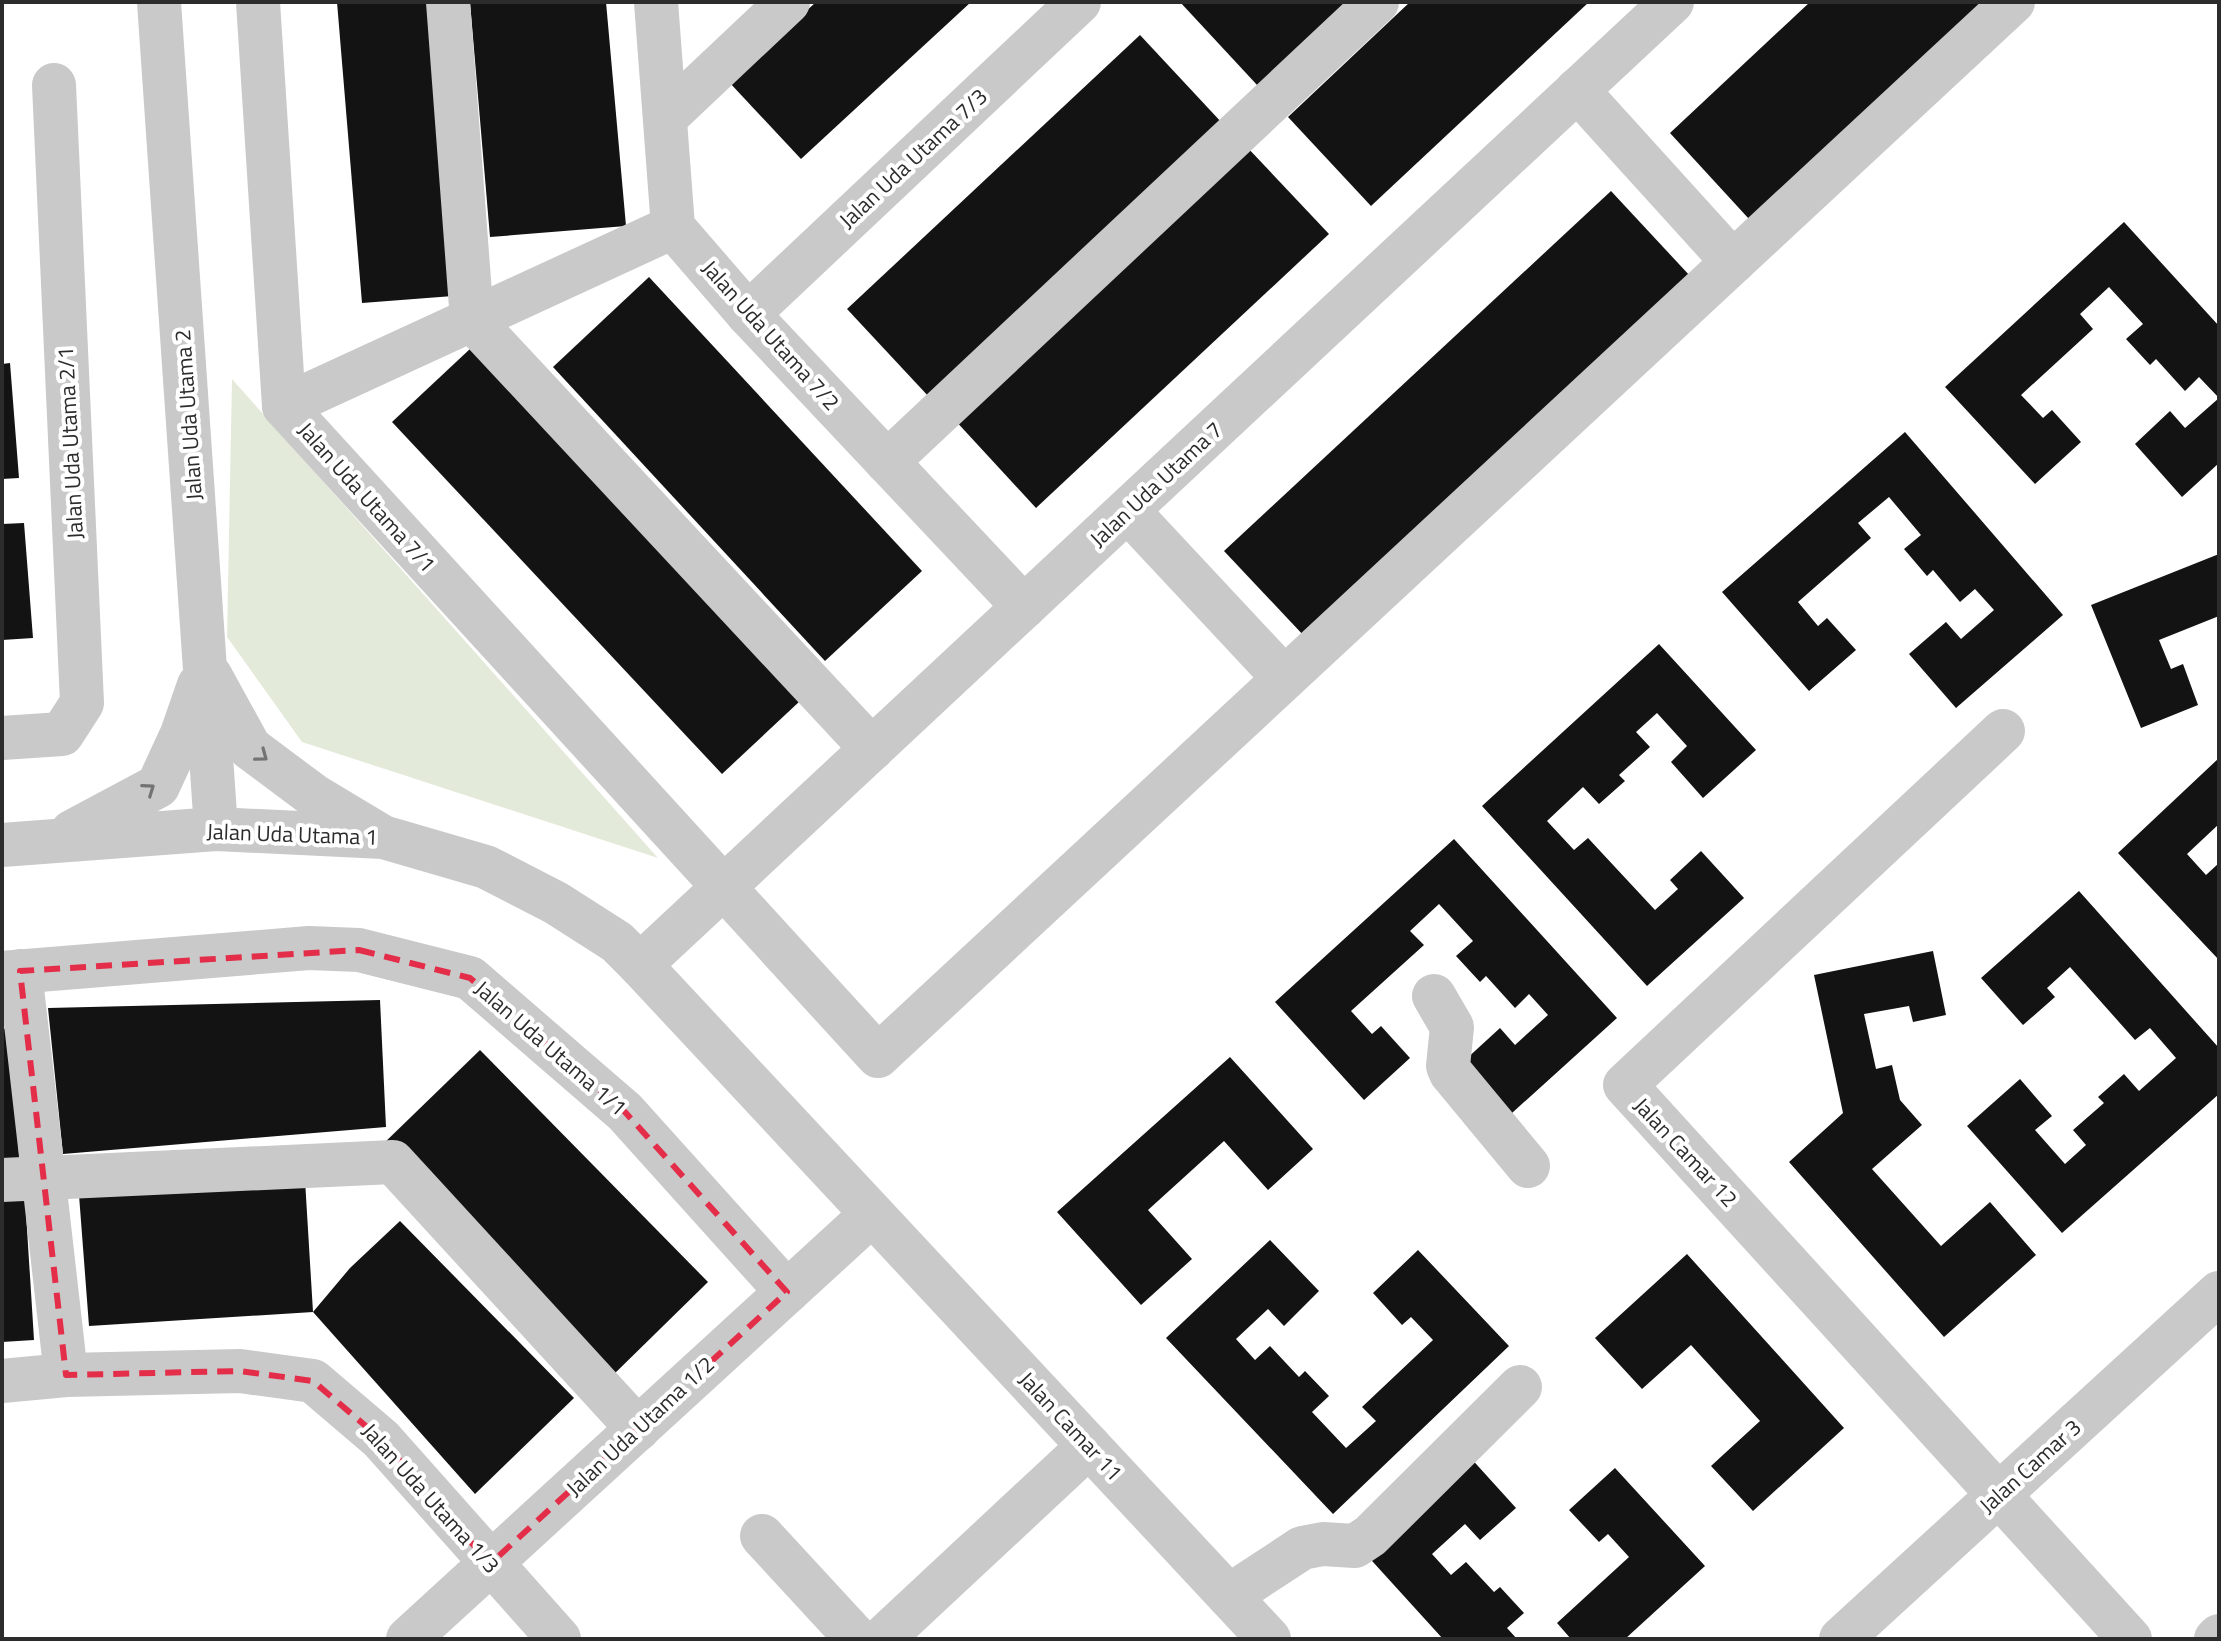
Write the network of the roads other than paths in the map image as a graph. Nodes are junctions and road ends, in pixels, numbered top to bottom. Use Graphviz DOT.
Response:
graph roads {
  1 [pos="159,2"];
  2 [pos="258,2"];
  3 [pos="448,2"];
  4 [pos="656,2"];
  5 [pos="788,2"];
  6 [pos="1079,2"];
  7 [pos="1377,2"];
  8 [pos="1672,2"];
  9 [pos="2013,2"];
  10 [pos="54,85"];
  11 [pos="1577,90"];
  12 [pos="665,118"];
  13 [pos="673,227"];
  14 [pos="1733,262"];
  15 [pos="748,314"];
  16 [pos="472,320"];
  17 [pos="284,406"];
  18 [pos="887,462"];
  19 [pos="1128,511"];
  20 [pos="1024,607"];
  21 [pos="205,668"];
  22 [pos="1284,678"];
  23 [pos="2003,731"];
  24 [pos="2,738"];
  25 [pos="872,749"];
  26 [pos="216,829"];
  27 [pos="383,837"];
  28 [pos="57,841"];
  29 [pos="2,845"];
  30 [pos="723,888"];
  31 [pos="640,965"];
  32 [pos="11,972"];
  33 [pos="1434,996"];
  34 [pos="1528,1166"];
  35 [pos="23,1178"];
  36 [pos="872,1214"];
  37 [pos="787,1292"];
  38 [pos="2219,1293"];
  39 [pos="66,1375"];
  40 [pos="2,1381"];
  41 [pos="1520,1387"];
  42 [pos="638,1429"];
  43 [pos="1089,1446"];
  44 [pos="2000,1494"];
  45 [pos="762,1536"];
  46 [pos="490,1564"];
  47 [pos="1229,1596"];
  48 [pos="408,1639"];
  49 [pos="559,1639"];
  50 [pos="857,1639"];
  51 [pos="882,1639"];
  52 [pos="1269,1639"];
  53 [pos="1841,1639"];
  54 [pos="2130,1639"];
  1 -- 21 [label="street, Jalan Uda Utama 2"];
  2 -- 17 [label="street, Jalan Uda Utama 7/1"];
  3 -- 16 [label="street"];
  4 -- 12 [label="street"];
  5 -- 12 [label="street"];
  6 -- 15 [label="street, Jalan Uda Utama 7/3"];
  7 -- 18 [label="street"];
  8 -- 11 [label="street, Jalan Uda Utama 7"];
  9 -- 14 [label="street"];
  10 -- 24 [label="street, Jalan Uda Utama 2/1"];
  11 -- 14 [label="street"];
  11 -- 19 [label="street, Jalan Uda Utama 7"];
  12 -- 13 [label="street"];
  13 -- 15 [label="street, Jalan Uda Utama 7/2"];
  13 -- 16 [label="street"];
  14 -- 22 [label="street"];
  15 -- 18 [label="street, Jalan Uda Utama 7/2"];
  16 -- 17 [label="street"];
  16 -- 25 [label="street"];
  17 -- 30 [label="street, Jalan Uda Utama 7/1"];
  18 -- 20 [label="street, Jalan Uda Utama 7/2"];
  19 -- 20 [label="street, Jalan Uda Utama 7"];
  19 -- 22 [label="street"];
  20 -- 25 [label="street, Jalan Uda Utama 7"];
  21 -- 26 [label="street, Jalan Uda Utama 2"];
  21 -- 27 [label="street, one-way"];
  28 -- 21 [label="street, one-way"];
  22 -- 30 [label="street, Jalan Uda Utama 7/1"];
  23 -- 44 [label="street, Jalan Camar 12"];
  25 -- 30 [label="street, Jalan Uda Utama 7"];
  26 -- 27 [label="street, Jalan Uda Utama 1"];
  26 -- 28 [label="street, Jalan Uda Utama 1"];
  27 -- 31 [label="street, Jalan Uda Utama 1"];
  28 -- 29 [label="street, Jalan Uda Utama 1"];
  30 -- 31 [label="street, Jalan Uda Utama 7"];
  31 -- 36 [label="street, Jalan Uda Utama 1"];
  32 -- 35 [label="street"];
  32 -- 37 [label="street, Jalan Uda Utama 1/1"];
  33 -- 34 [label="street"];
  35 -- 39 [label="street"];
  35 -- 42 [label="street"];
  36 -- 37 [label="street, Jalan Uda Utama 1/2"];
  36 -- 43 [label="street, Jalan Camar 11"];
  37 -- 42 [label="street, Jalan Uda Utama 1/2"];
  38 -- 44 [label="street, Jalan Camar 3"];
  39 -- 40 [label="street, Jalan Uda Utama 1/3"];
  39 -- 46 [label="street, Jalan Uda Utama 1/3"];
  41 -- 47 [label="street"];
  42 -- 46 [label="street, Jalan Uda Utama 1/2"];
  43 -- 47 [label="street, Jalan Camar 11"];
  43 -- 51 [label="street"];
  44 -- 53 [label="street, Jalan Camar 3"];
  44 -- 54 [label="street"];
  45 -- 50 [label="street"];
  46 -- 48 [label="street, Jalan Uda Utama 1/2"];
  46 -- 49 [label="street, Jalan Uda Utama 1/3"];
  47 -- 52 [label="street, Jalan Camar 11"];
}
